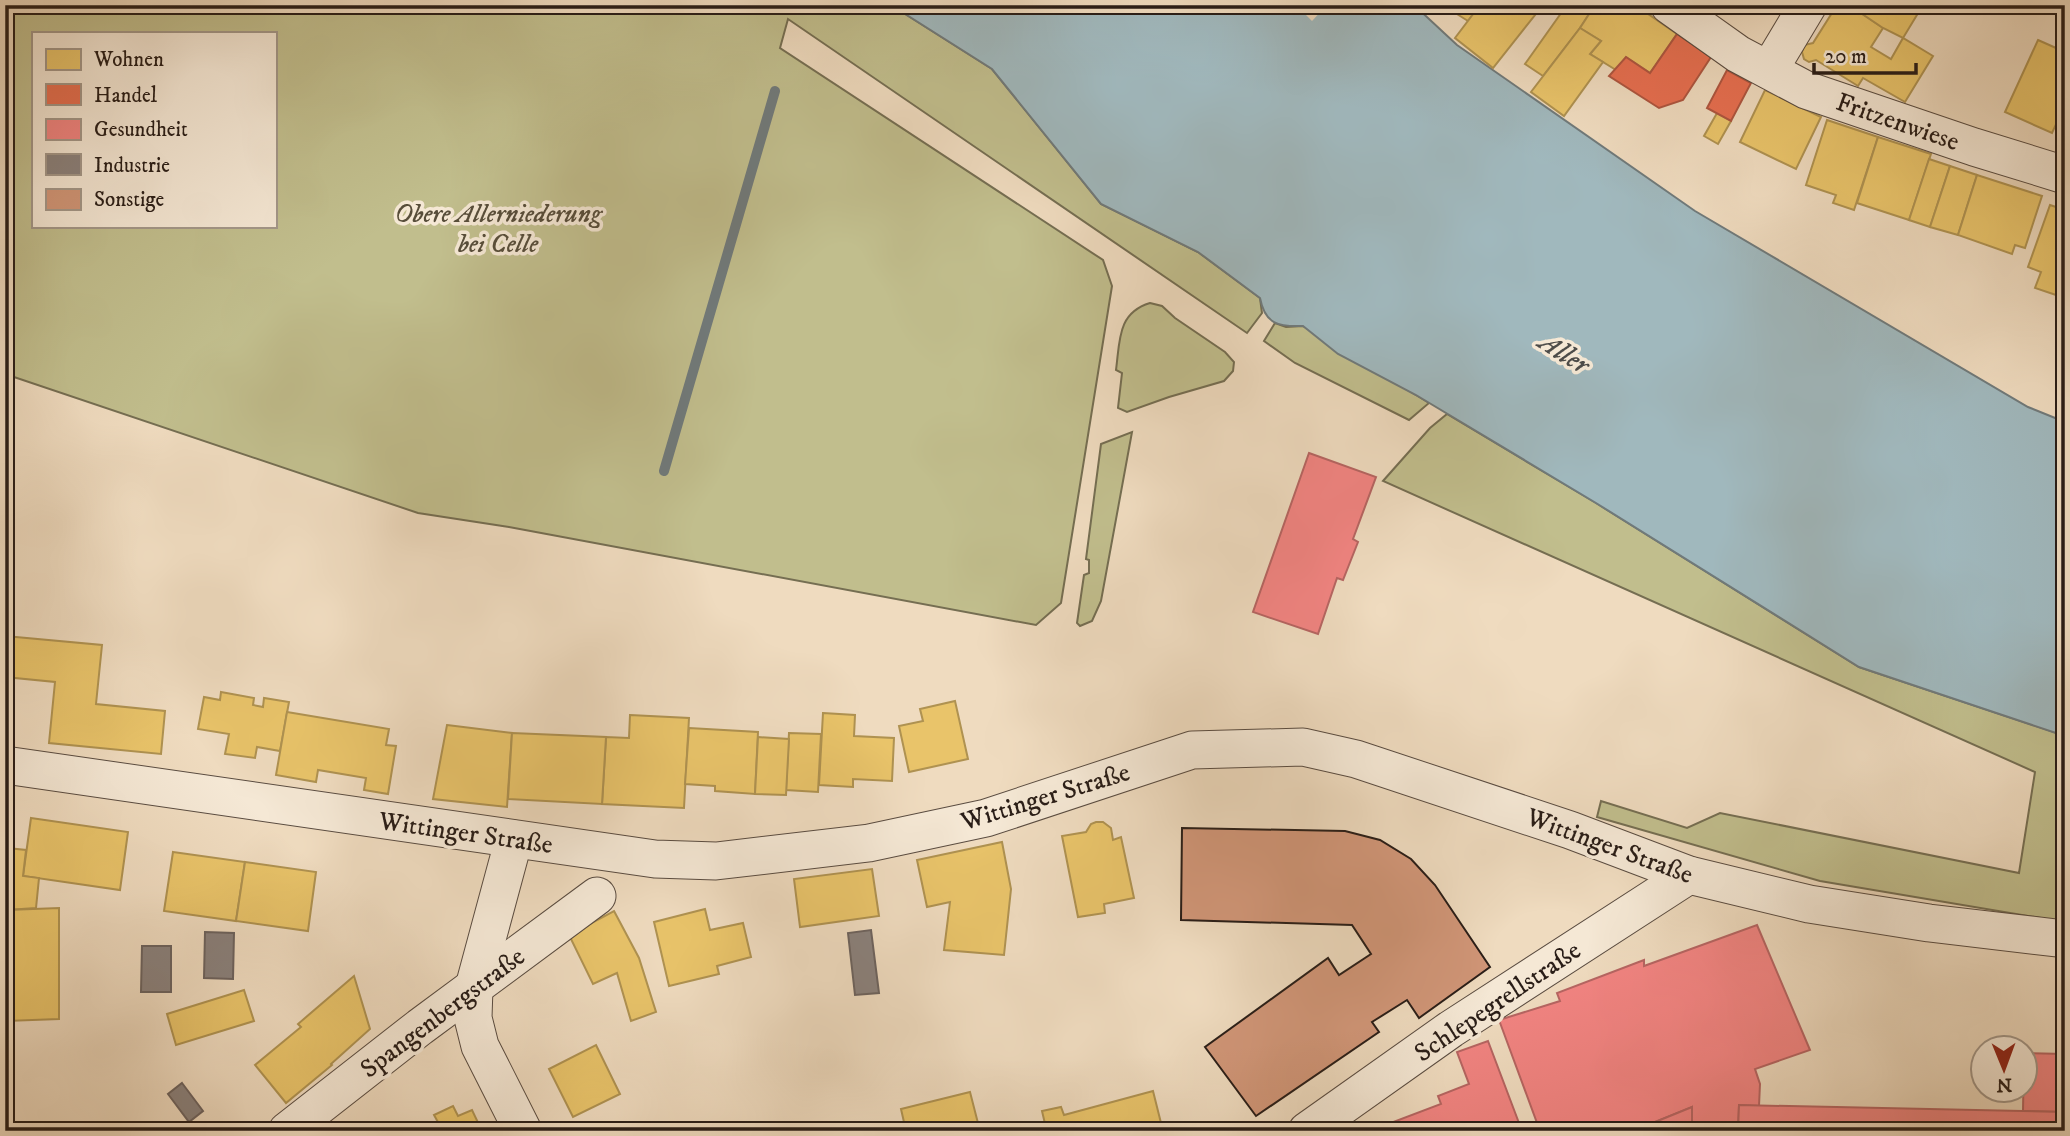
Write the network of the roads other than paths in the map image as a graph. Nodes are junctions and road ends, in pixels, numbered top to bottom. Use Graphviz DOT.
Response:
graph roads {
  1 [pos="1669,5"];
  2 [pos="1808,5"];
  3 [pos="1769,70"];
  4 [pos="2065,175"];
  5 [pos="5,765"];
  6 [pos="514,839"];
  7 [pos="1689,875"];
  8 [pos="597,896"];
  9 [pos="2065,940"];
  10 [pos="474,987"];
  11 [pos="288,1131"];
  12 [pos="523,1131"];
  13 [pos="1307,1131"];
  1 -- 3 [label="street, Fritzenwiese"];
  2 -- 3 [label="street"];
  3 -- 4 [label="street, Fritzenwiese"];
  5 -- 6 [label="street, Wittinger Straße"];
  6 -- 7 [label="street, Wittinger Straße"];
  6 -- 10 [label="street"];
  7 -- 9 [label="street, Wittinger Straße"];
  7 -- 13 [label="street, Schlepegrellstraße"];
  8 -- 10 [label="street, Spangenbergstraße"];
  10 -- 11 [label="street, Spangenbergstraße"];
  10 -- 12 [label="street"];
}
